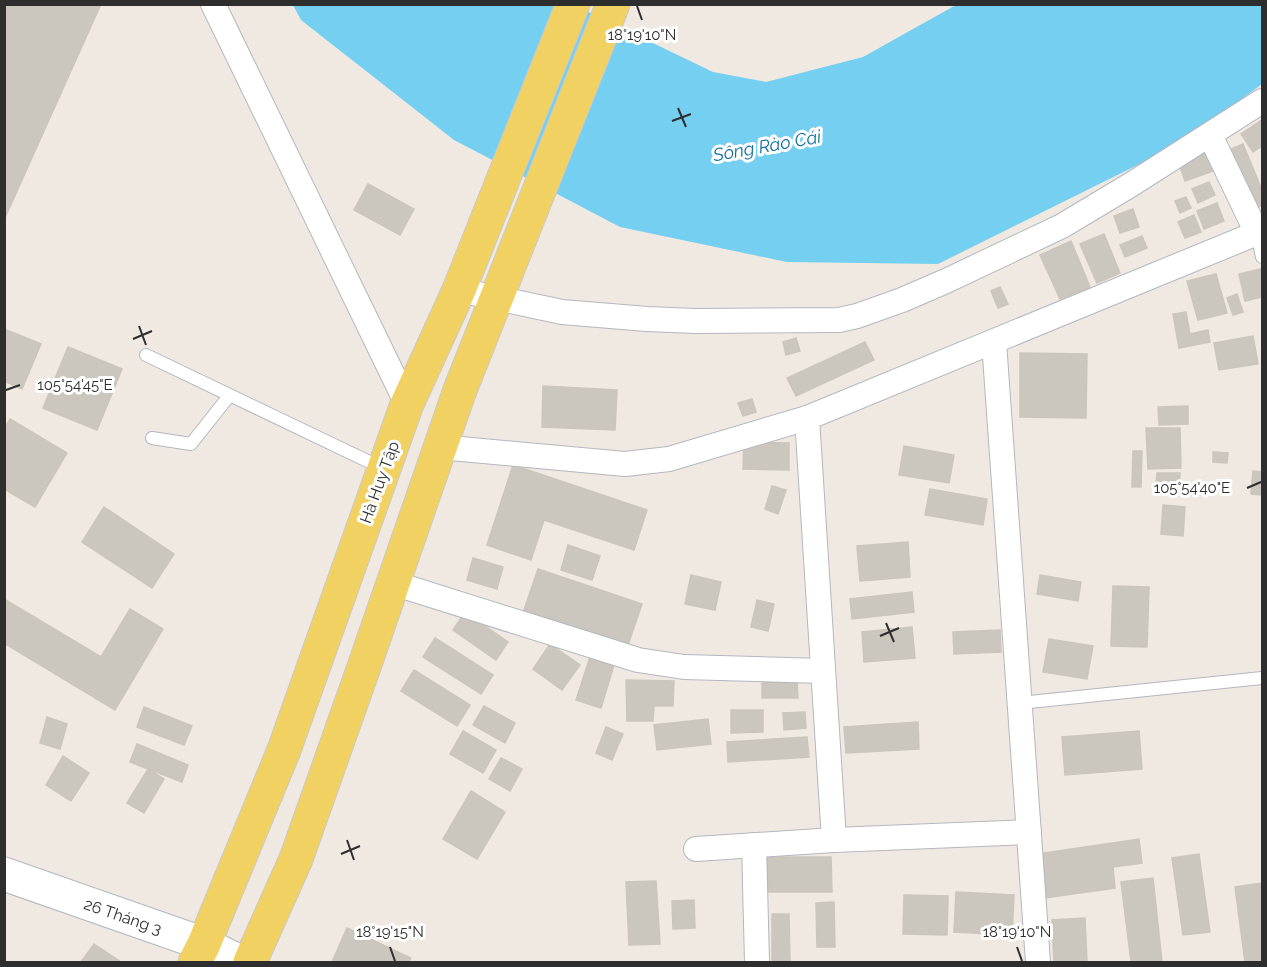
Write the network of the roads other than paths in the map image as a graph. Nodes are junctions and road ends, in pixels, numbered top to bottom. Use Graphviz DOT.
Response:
graph roads {
  1 [pos="213,4"];
  2 [pos="573,4"];
  3 [pos="613,4"];
  4 [pos="1263,101"];
  5 [pos="1210,135"];
  6 [pos="1260,232"];
  7 [pos="1263,257"];
  8 [pos="459,290"];
  9 [pos="497,298"];
  10 [pos="994,342"];
  11 [pos="146,355"];
  12 [pos="229,396"];
  13 [pos="407,404"];
  14 [pos="807,418"];
  15 [pos="152,438"];
  16 [pos="440,447"];
  17 [pos="383,469"];
  18 [pos="393,583"];
  19 [pos="823,671"];
  20 [pos="1263,678"];
  21 [pos="1020,703"];
  22 [pos="1029,832"];
  23 [pos="834,840"];
  24 [pos="754,845"];
  25 [pos="696,849"];
  26 [pos="4,874"];
  27 [pos="200,953"];
  28 [pos="240,963"];
  29 [pos="250,963"];
  30 [pos="757,963"];
  31 [pos="1038,963"];
  1 -- 13 [label="street"];
  2 -- 8 [label="main road, Hà Huy Tập"];
  3 -- 9 [label="main road"];
  4 -- 5 [label="street"];
  5 -- 6 [label="street"];
  5 -- 9 [label="street"];
  6 -- 7 [label="lane"];
  6 -- 10 [label="street"];
  8 -- 9 [label="street"];
  8 -- 13 [label="main road, Hà Huy Tập"];
  9 -- 16 [label="main road"];
  10 -- 14 [label="street"];
  10 -- 21 [label="street"];
  11 -- 12 [label="lane"];
  12 -- 15 [label="lane"];
  12 -- 17 [label="lane"];
  13 -- 17 [label="main road, Hà Huy Tập"];
  14 -- 16 [label="street"];
  14 -- 19 [label="street"];
  16 -- 18 [label="main road"];
  17 -- 27 [label="main road, Hà Huy Tập"];
  18 -- 19 [label="street"];
  18 -- 29 [label="main road"];
  19 -- 23 [label="street"];
  20 -- 21 [label="lane"];
  21 -- 22 [label="street"];
  22 -- 23 [label="street"];
  22 -- 31 [label="street"];
  23 -- 24 [label="street"];
  24 -- 25 [label="street"];
  24 -- 30 [label="street"];
  26 -- 27 [label="street, 26 Tháng 3"];
  27 -- 28 [label="street, 26 Tháng 3"];
}
